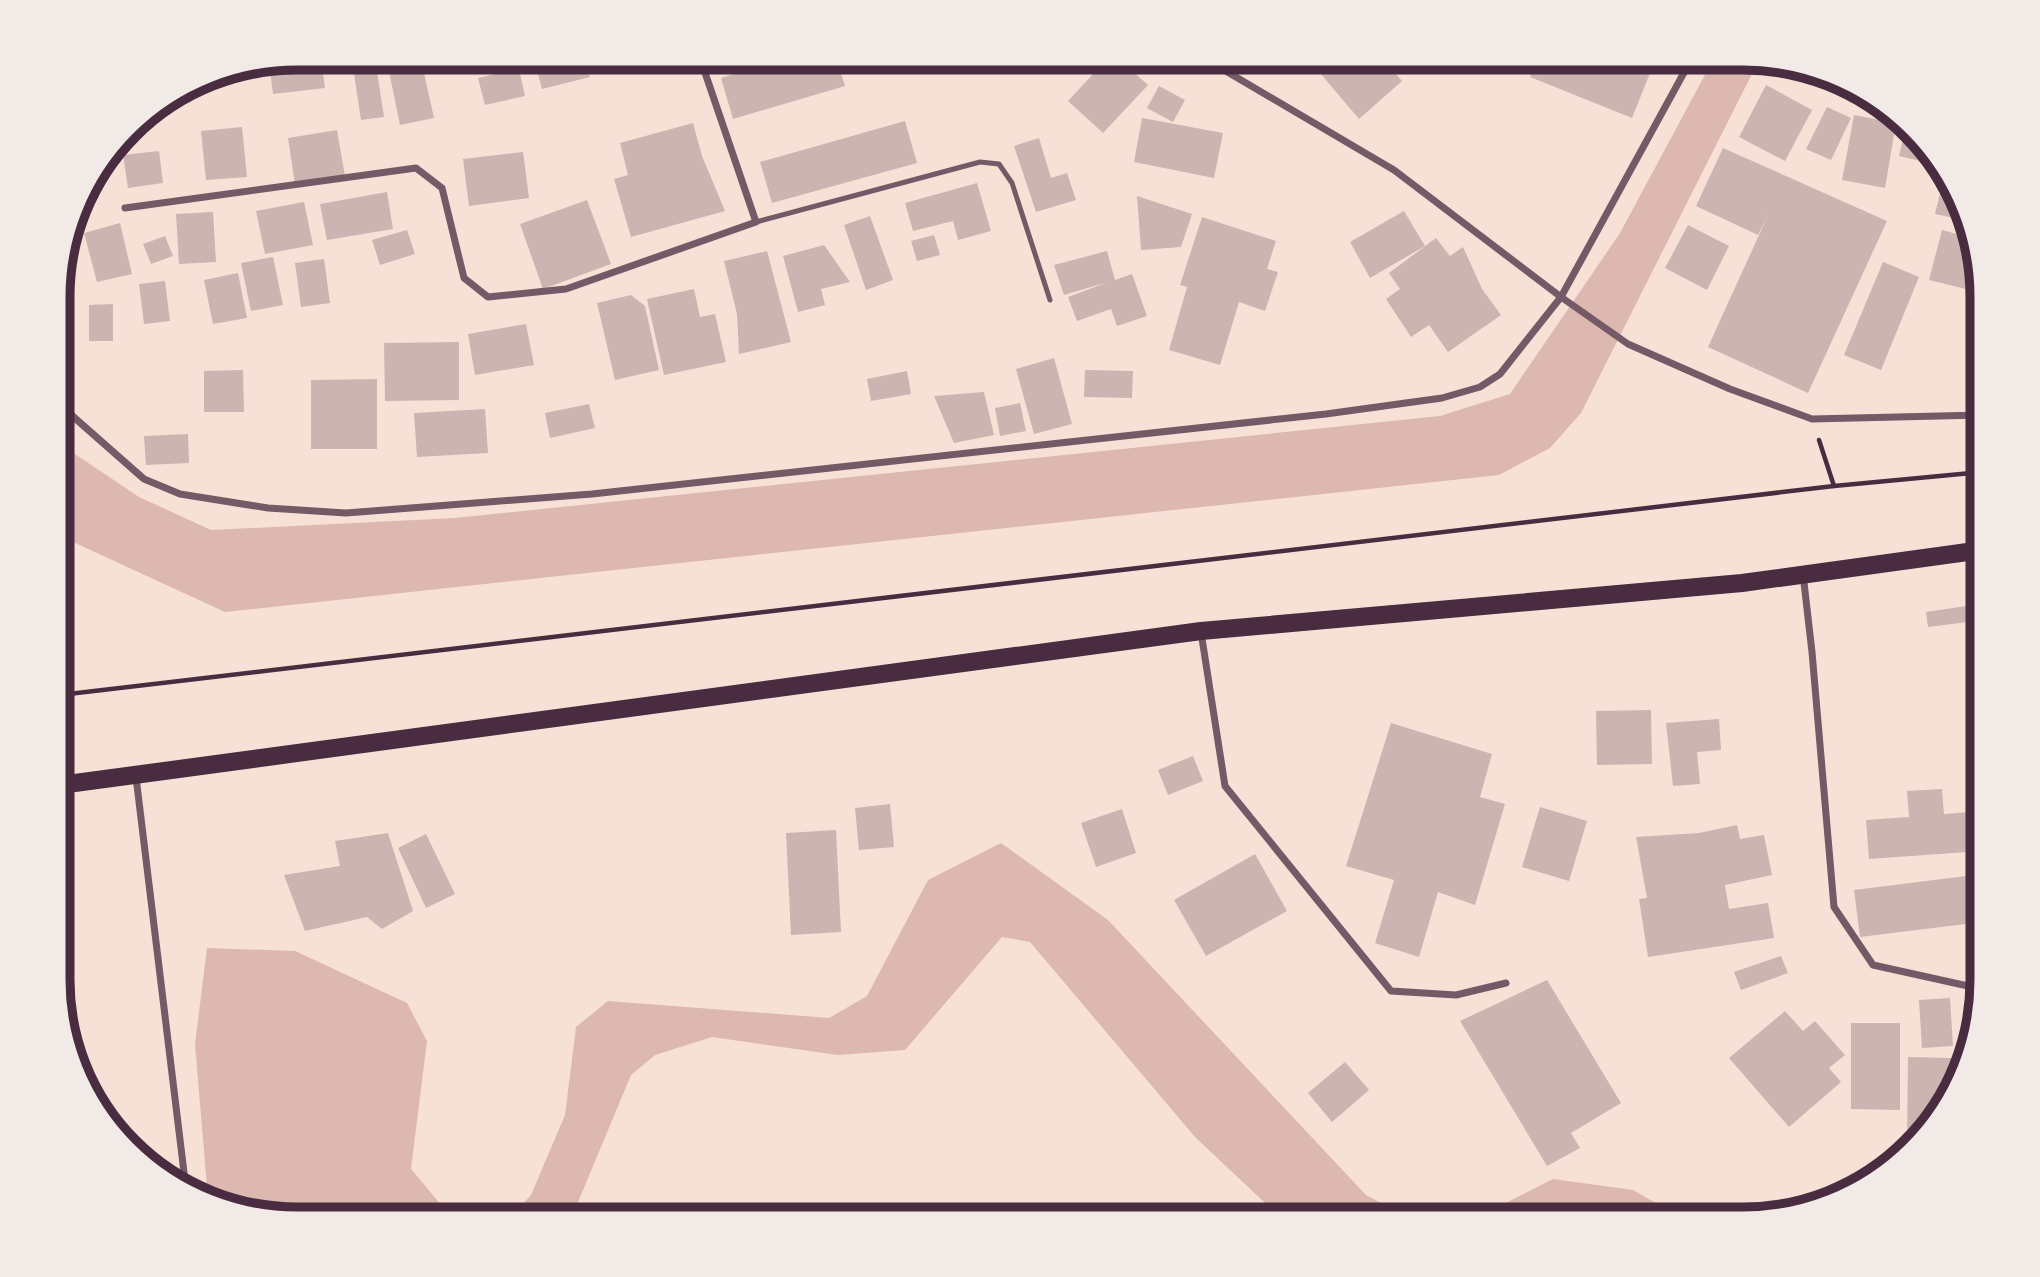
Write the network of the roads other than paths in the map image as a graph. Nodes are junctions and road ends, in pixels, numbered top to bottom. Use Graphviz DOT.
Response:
graph roads {
  1 [pos="704,70"];
  2 [pos="1224,70"];
  3 [pos="1685,70"];
  4 [pos="124,208"];
  5 [pos="756,222"];
  6 [pos="1561,297"];
  7 [pos="1050,300"];
  8 [pos="70,414"];
  9 [pos="1970,415"];
  10 [pos="1970,552"];
  11 [pos="1803,573"];
  12 [pos="1201,631"];
  13 [pos="136,776"];
  14 [pos="70,784"];
  15 [pos="1506,983"];
  16 [pos="1970,986"];
  17 [pos="185,1177"];
  1 -- 5 [label="street"];
  2 -- 6 [label="street"];
  3 -- 6 [label="street"];
  4 -- 5 [label="street"];
  5 -- 7 [label="lane"];
  6 -- 8 [label="street"];
  6 -- 9 [label="street"];
  10 -- 11 [label="main road"];
  11 -- 12 [label="main road"];
  11 -- 16 [label="street"];
  12 -- 13 [label="main road"];
  12 -- 15 [label="street"];
  13 -- 14 [label="main road"];
  13 -- 17 [label="street"];
}
